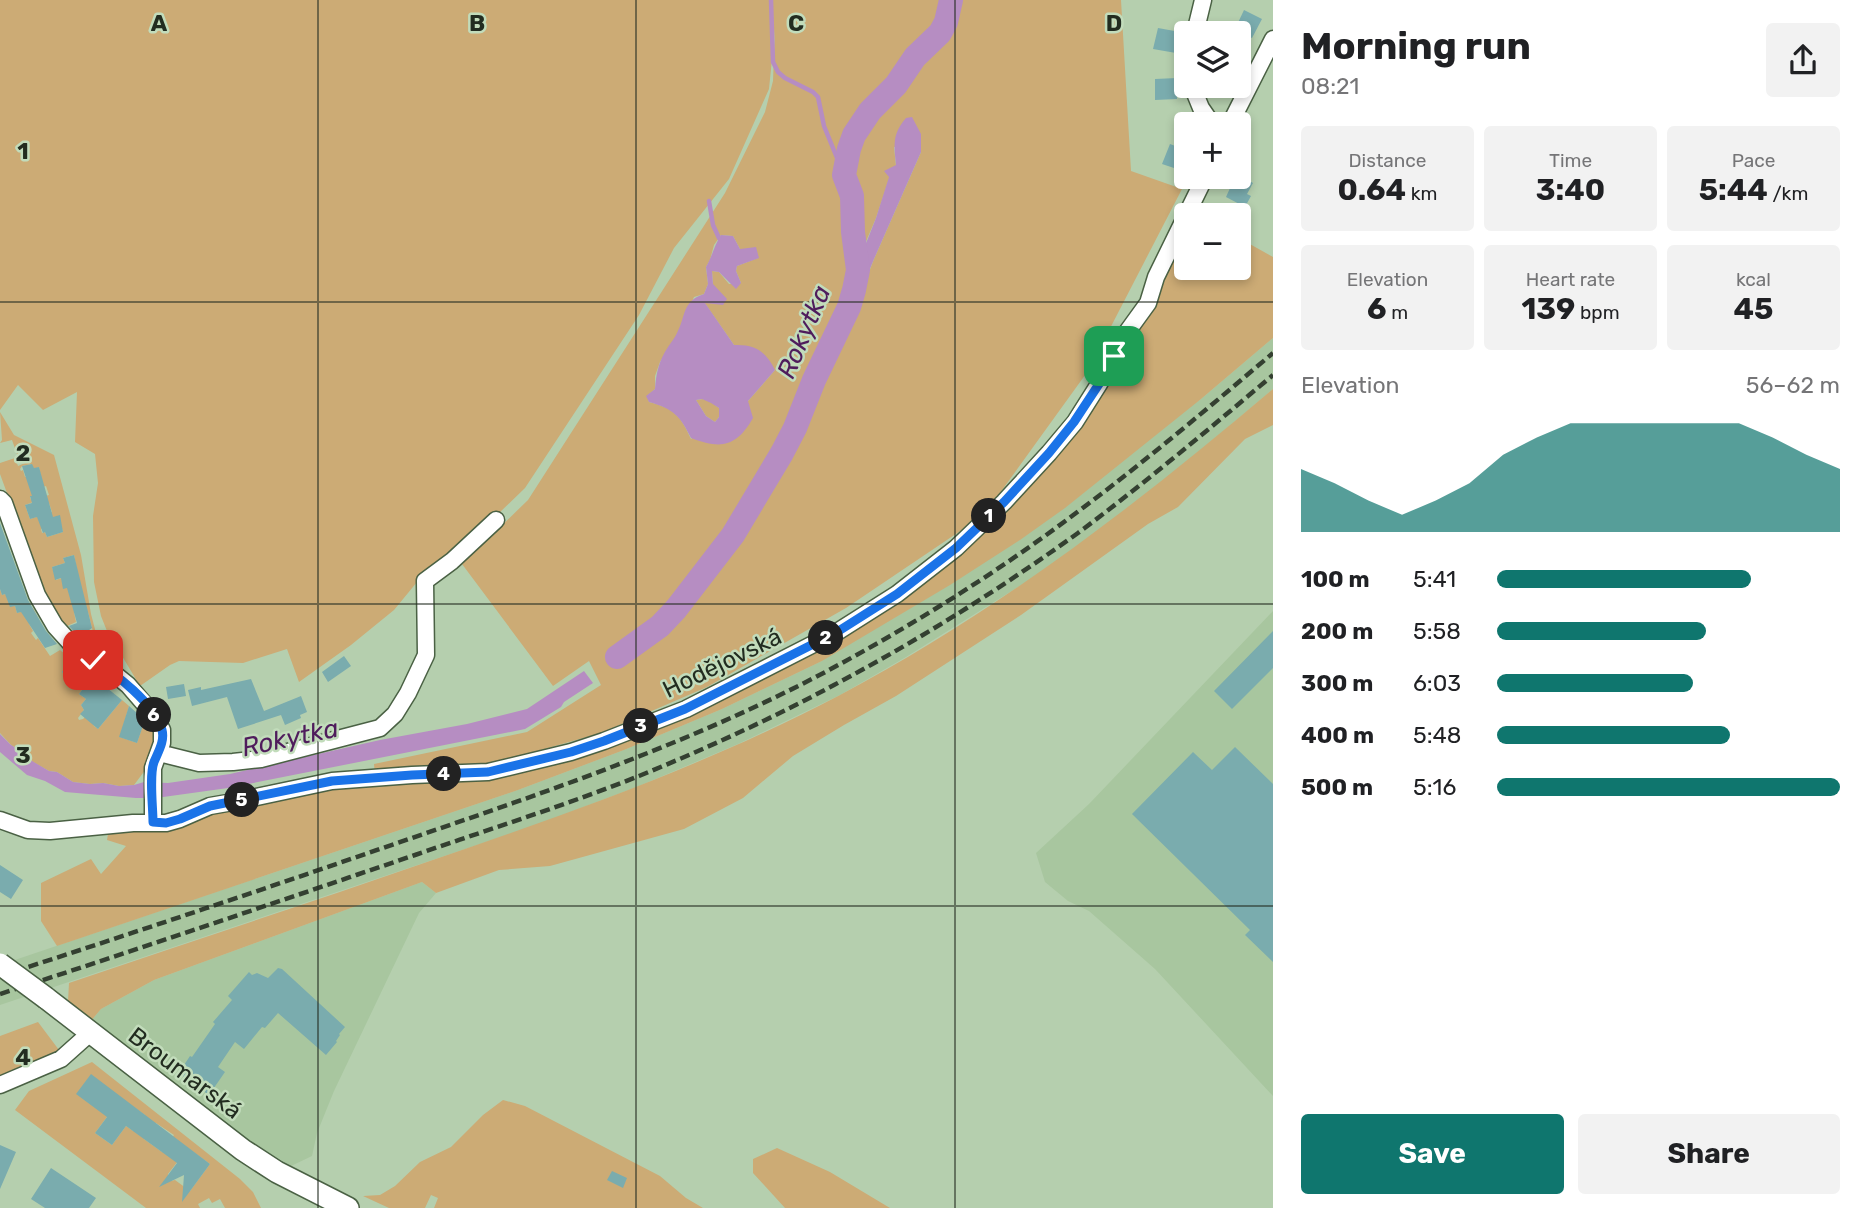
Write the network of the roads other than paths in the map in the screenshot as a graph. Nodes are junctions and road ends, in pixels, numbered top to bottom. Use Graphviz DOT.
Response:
graph roads {
  1 [pos="1203,0"];
  2 [pos="1198,21"];
  3 [pos="1273,39"];
  4 [pos="1236,112"];
  5 [pos="1199,189"];
  6 [pos="0,499"];
  7 [pos="496,520"];
  8 [pos="159,753"];
  9 [pos="0,820"];
  10 [pos="153,822"];
  11 [pos="0,964"];
  12 [pos="89,1034"];
  13 [pos="0,1085"];
  14 [pos="313,1200"];
  15 [pos="348,1208"];
  1 -- 2 [label="street"];
  3 -- 4 [label="street"];
  5 -- 10 [label="street, Hodějovská"];
  6 -- 8 [label="street"];
  7 -- 8 [label="street"];
  8 -- 10 [label="street"];
  9 -- 10 [label="street, Hodějovská"];
  11 -- 12 [label="street, Broumarská, bridge"];
  12 -- 13 [label="street"];
  12 -- 14 [label="street, Broumarská"];
  14 -- 15 [label="street, Broumarská"];
}
